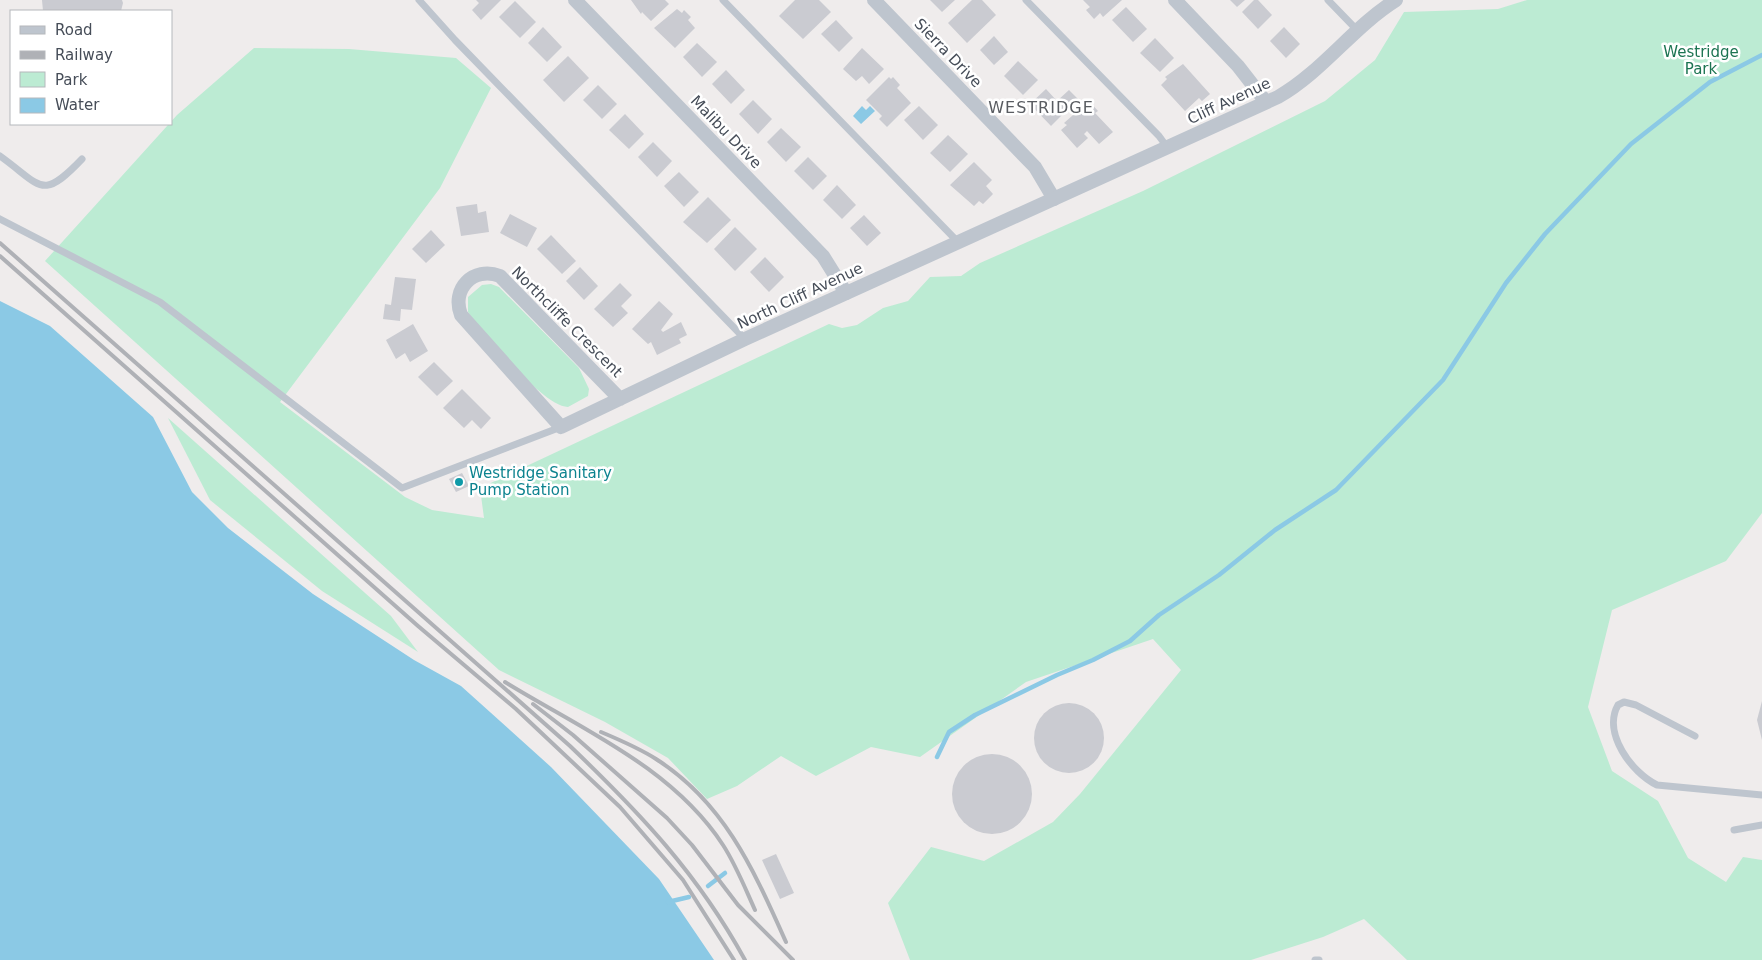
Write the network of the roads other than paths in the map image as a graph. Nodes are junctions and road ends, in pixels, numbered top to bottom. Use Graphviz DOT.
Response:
graph roads {
  1 [pos="418,0"];
  2 [pos="575,0"];
  3 [pos="723,0"];
  4 [pos="874,0"];
  5 [pos="1026,0"];
  6 [pos="1175,0"];
  7 [pos="1328,0"];
  8 [pos="1396,0"];
  9 [pos="1358,30"];
  10 [pos="1266,102"];
  11 [pos="1167,148"];
  12 [pos="0,156"];
  13 [pos="82,159"];
  14 [pos="1054,199"];
  15 [pos="0,219"];
  16 [pos="958,242"];
  17 [pos="846,293"];
  18 [pos="745,339"];
  19 [pos="620,399"];
  20 [pos="561,427"];
  21 [pos="1695,736"];
  22 [pos="1762,795"];
  23 [pos="1762,825"];
  24 [pos="1734,830"];
  1 -- 18 [label="lane"];
  2 -- 17 [label="street, Malibu Drive"];
  3 -- 16 [label="lane"];
  4 -- 14 [label="street, Sierra Drive"];
  5 -- 11 [label="lane"];
  6 -- 10 [label="street"];
  7 -- 9 [label="lane"];
  8 -- 9 [label="street, Cliff Avenue"];
  9 -- 10 [label="street, Cliff Avenue"];
  10 -- 11 [label="street, Cliff Avenue"];
  11 -- 14 [label="street, Cliff Avenue"];
  12 -- 13 [label="lane"];
  14 -- 16 [label="street, North Cliff Avenue"];
  15 -- 20 [label="lane"];
  16 -- 17 [label="street, North Cliff Avenue"];
  17 -- 18 [label="street, North Cliff Avenue"];
  18 -- 19 [label="street, North Cliff Avenue"];
  19 -- 20 [label="street, North Cliff Avenue"];
  19 -- 20 [label="street, Northcliffe Crescent"];
  21 -- 22 [label="lane"];
  23 -- 24 [label="lane"];
}
